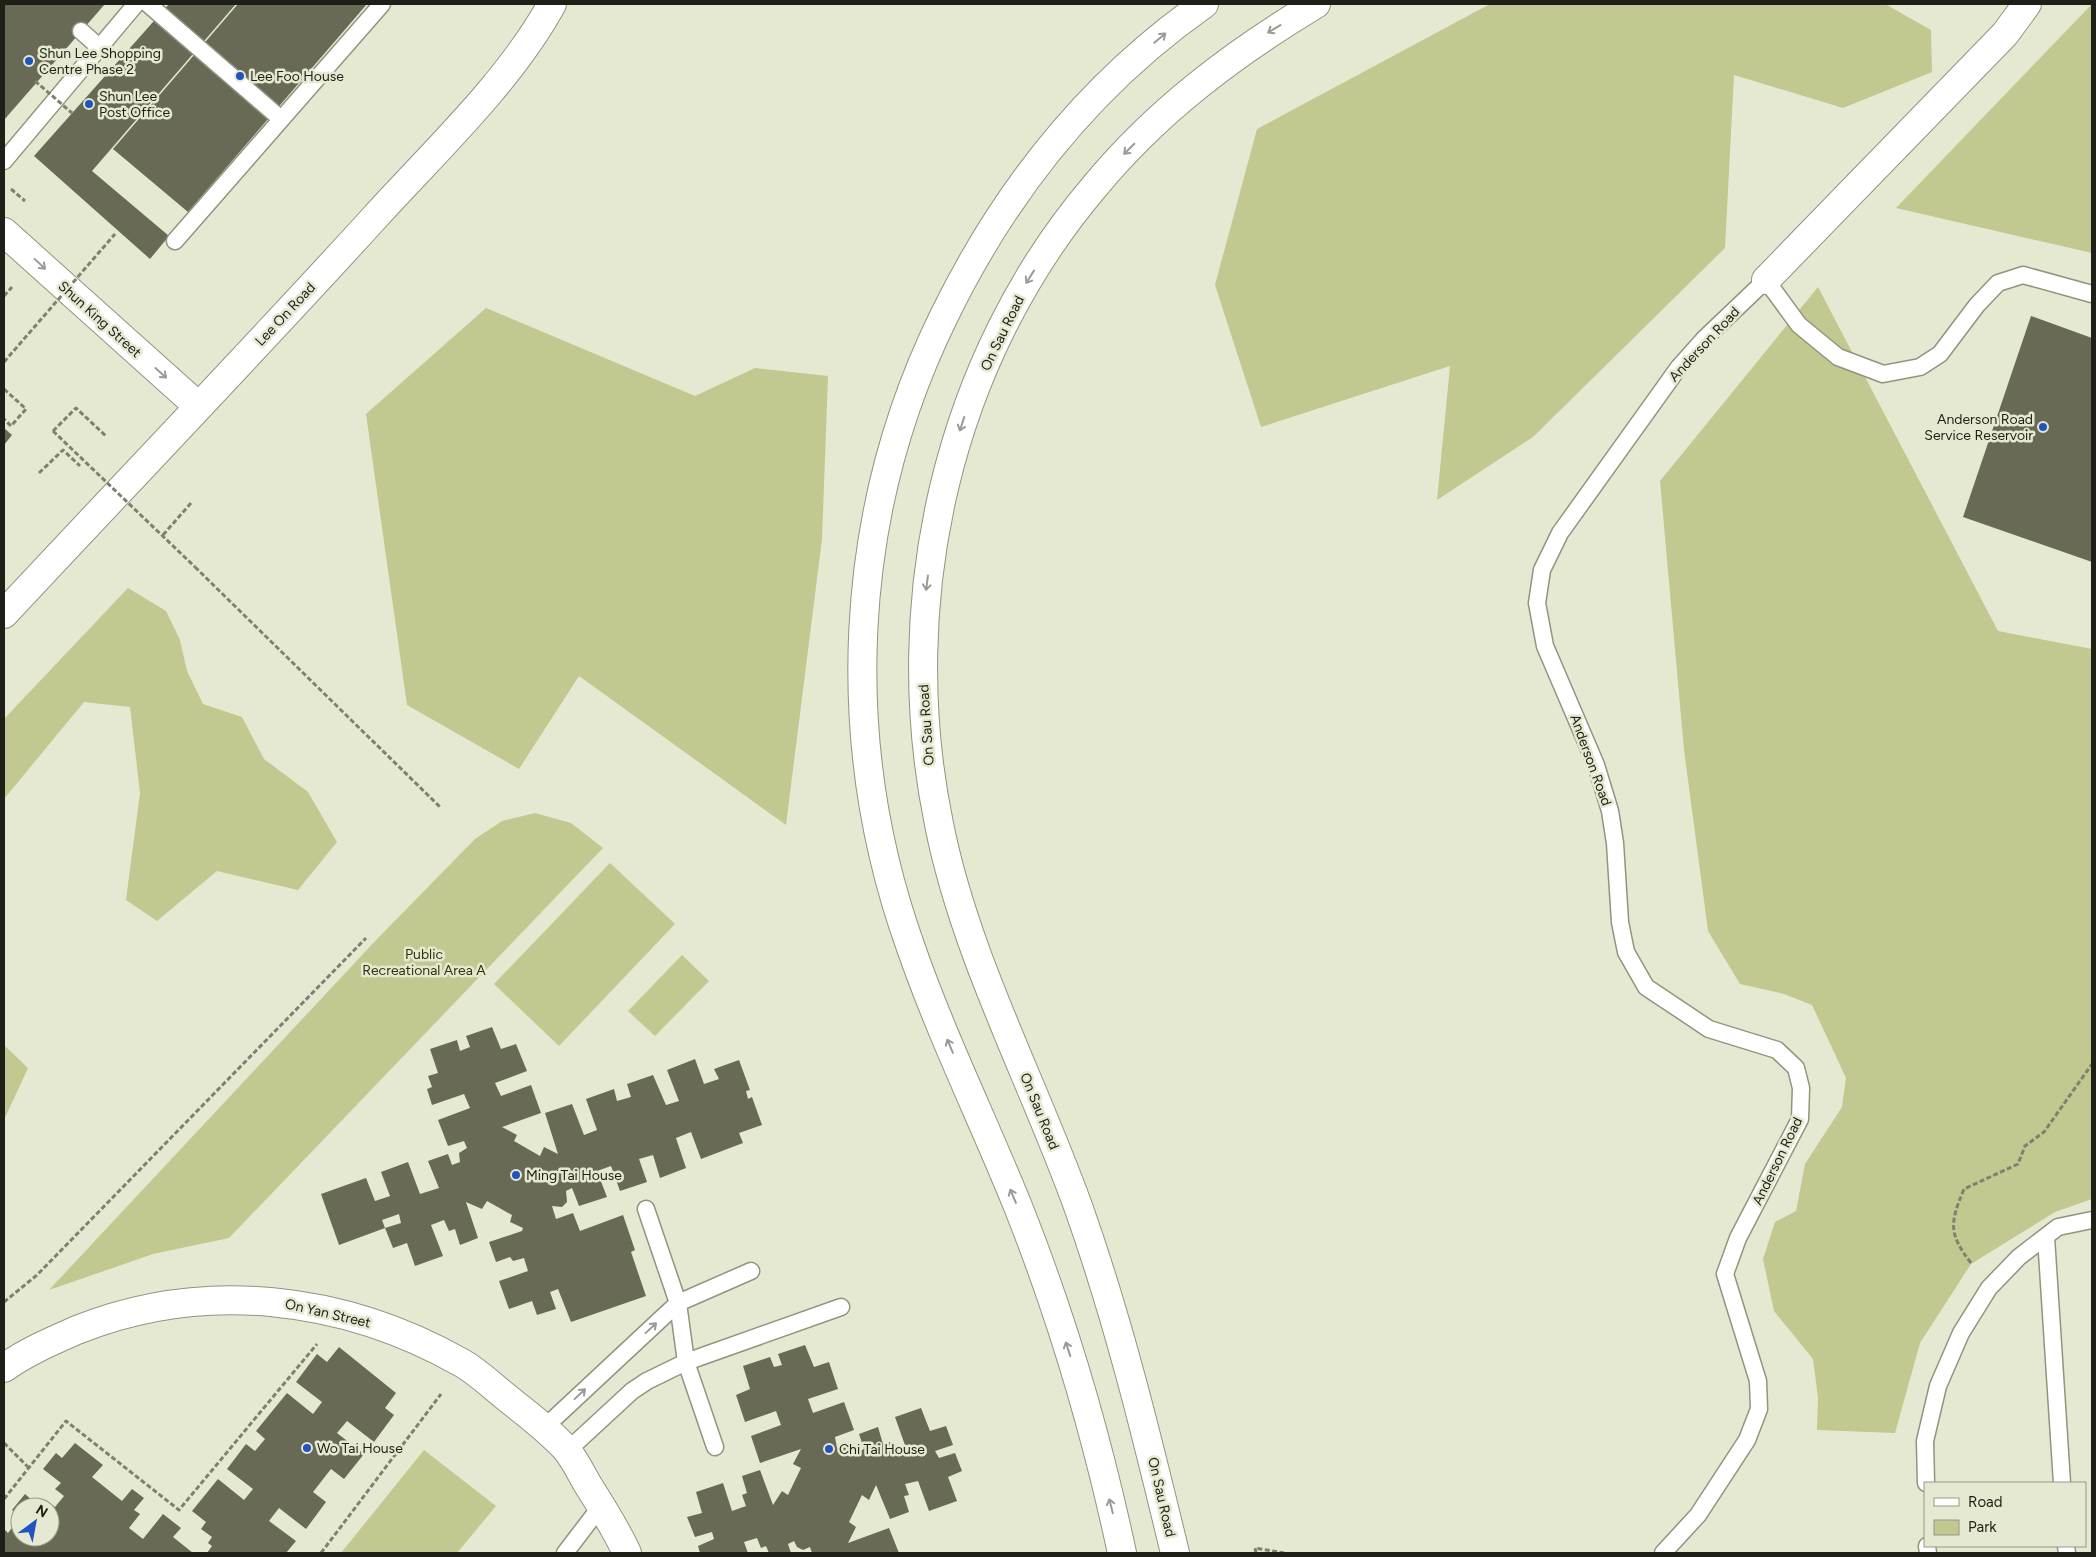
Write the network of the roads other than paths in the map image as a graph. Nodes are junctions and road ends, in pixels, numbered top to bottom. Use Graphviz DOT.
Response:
graph roads {
  1 [pos="136,4"];
  2 [pos="148,4"];
  3 [pos="382,4"];
  4 [pos="552,4"];
  5 [pos="1204,4"];
  6 [pos="1316,4"];
  7 [pos="2027,4"];
  8 [pos="81,32"];
  9 [pos="99,47"];
  10 [pos="281,119"];
  11 [pos="4,161"];
  12 [pos="4,232"];
  13 [pos="176,241"];
  14 [pos="1766,280"];
  15 [pos="2092,294"];
  16 [pos="198,406"];
  17 [pos="4,614"];
  18 [pos="646,1208"];
  19 [pos="2092,1220"];
  20 [pos="2046,1237"];
  21 [pos="751,1270"];
  22 [pos="678,1303"];
  23 [pos="841,1308"];
  24 [pos="686,1362"];
  25 [pos="4,1368"];
  26 [pos="545,1427"];
  27 [pos="715,1447"];
  28 [pos="567,1451"];
  29 [pos="1926,1482"];
  30 [pos="2062,1482"];
  31 [pos="601,1506"];
  32 [pos="565,1553"];
  33 [pos="627,1553"];
  34 [pos="1122,1553"];
  35 [pos="1175,1553"];
  36 [pos="1663,1553"];
  1 -- 9 [label="lane"];
  2 -- 10 [label="lane"];
  3 -- 10 [label="lane"];
  4 -- 16 [label="main road, Lee On Road"];
  34 -- 5 [label="main road, one-way"];
  6 -- 35 [label="main road, On Sau Road, one-way"];
  7 -- 14 [label="main road, Anderson Road"];
  8 -- 9 [label="lane"];
  9 -- 11 [label="lane"];
  10 -- 13 [label="lane"];
  12 -- 16 [label="main road, Shun King Street, one-way"];
  14 -- 15 [label="lane"];
  14 -- 36 [label="lane, Anderson Road"];
  16 -- 17 [label="main road, Lee On Road"];
  18 -- 22 [label="lane"];
  19 -- 20 [label="lane"];
  20 -- 29 [label="lane"];
  20 -- 30 [label="lane"];
  21 -- 22 [label="lane"];
  22 -- 24 [label="lane"];
  26 -- 22 [label="lane, one-way"];
  23 -- 24 [label="lane"];
  24 -- 27 [label="lane"];
  24 -- 28 [label="lane"];
  25 -- 26 [label="main road, On Yan Street"];
  26 -- 28 [label="main road, On Yan Street"];
  28 -- 31 [label="main road, On Yan Street"];
  31 -- 32 [label="lane"];
  31 -- 33 [label="main road, On Yan Street"];
}
